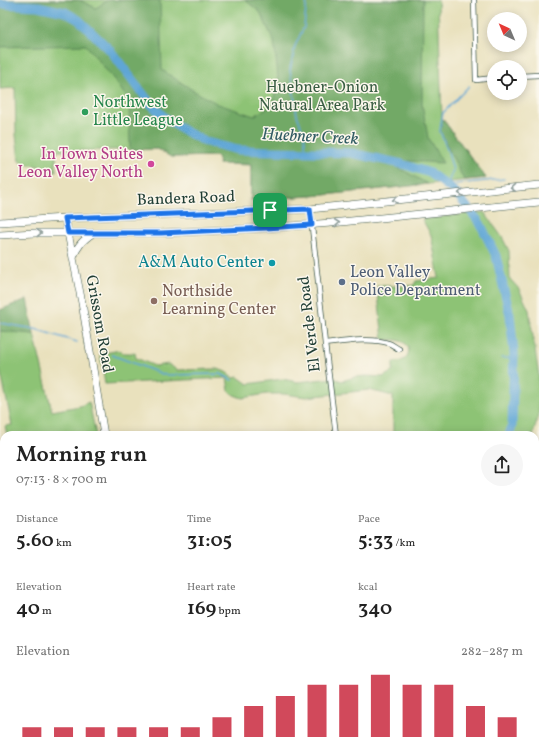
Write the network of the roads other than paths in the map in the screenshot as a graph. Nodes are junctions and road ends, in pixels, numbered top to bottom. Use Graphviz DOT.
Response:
graph roads {
  1 [pos="474,0"];
  2 [pos="539,75"];
  3 [pos="527,76"];
  4 [pos="487,79"];
  5 [pos="539,185"];
  6 [pos="539,202"];
  7 [pos="310,209"];
  8 [pos="65,218"];
  9 [pos="0,222"];
  10 [pos="312,225"];
  11 [pos="68,233"];
  12 [pos="93,233"];
  13 [pos="0,235"];
  14 [pos="73,258"];
  15 [pos="325,344"];
  16 [pos="399,349"];
  17 [pos="103,431"];
  18 [pos="336,431"];
  1 -- 4 [label="street"];
  2 -- 3 [label="street"];
  5 -- 7 [label="main road, Bandera Road, one-way"];
  10 -- 6 [label="main road, Bandera Road, one-way"];
  7 -- 8 [label="main road, Bandera Road"];
  7 -- 10 [label="street, El Verde Road"];
  8 -- 9 [label="main road, Bandera Road"];
  8 -- 11 [label="main road, Grissom Road"];
  10 -- 12 [label="main road, Bandera Road"];
  10 -- 15 [label="street, El Verde Road"];
  11 -- 12 [label="main road, Bandera Road"];
  13 -- 11 [label="main road, Bandera Road, one-way"];
  11 -- 14 [label="main road, Grissom Road"];
  12 -- 14 [label="main road"];
  14 -- 17 [label="main road, Grissom Road"];
  15 -- 16 [label="street"];
  15 -- 18 [label="street, El Verde Road"];
}
